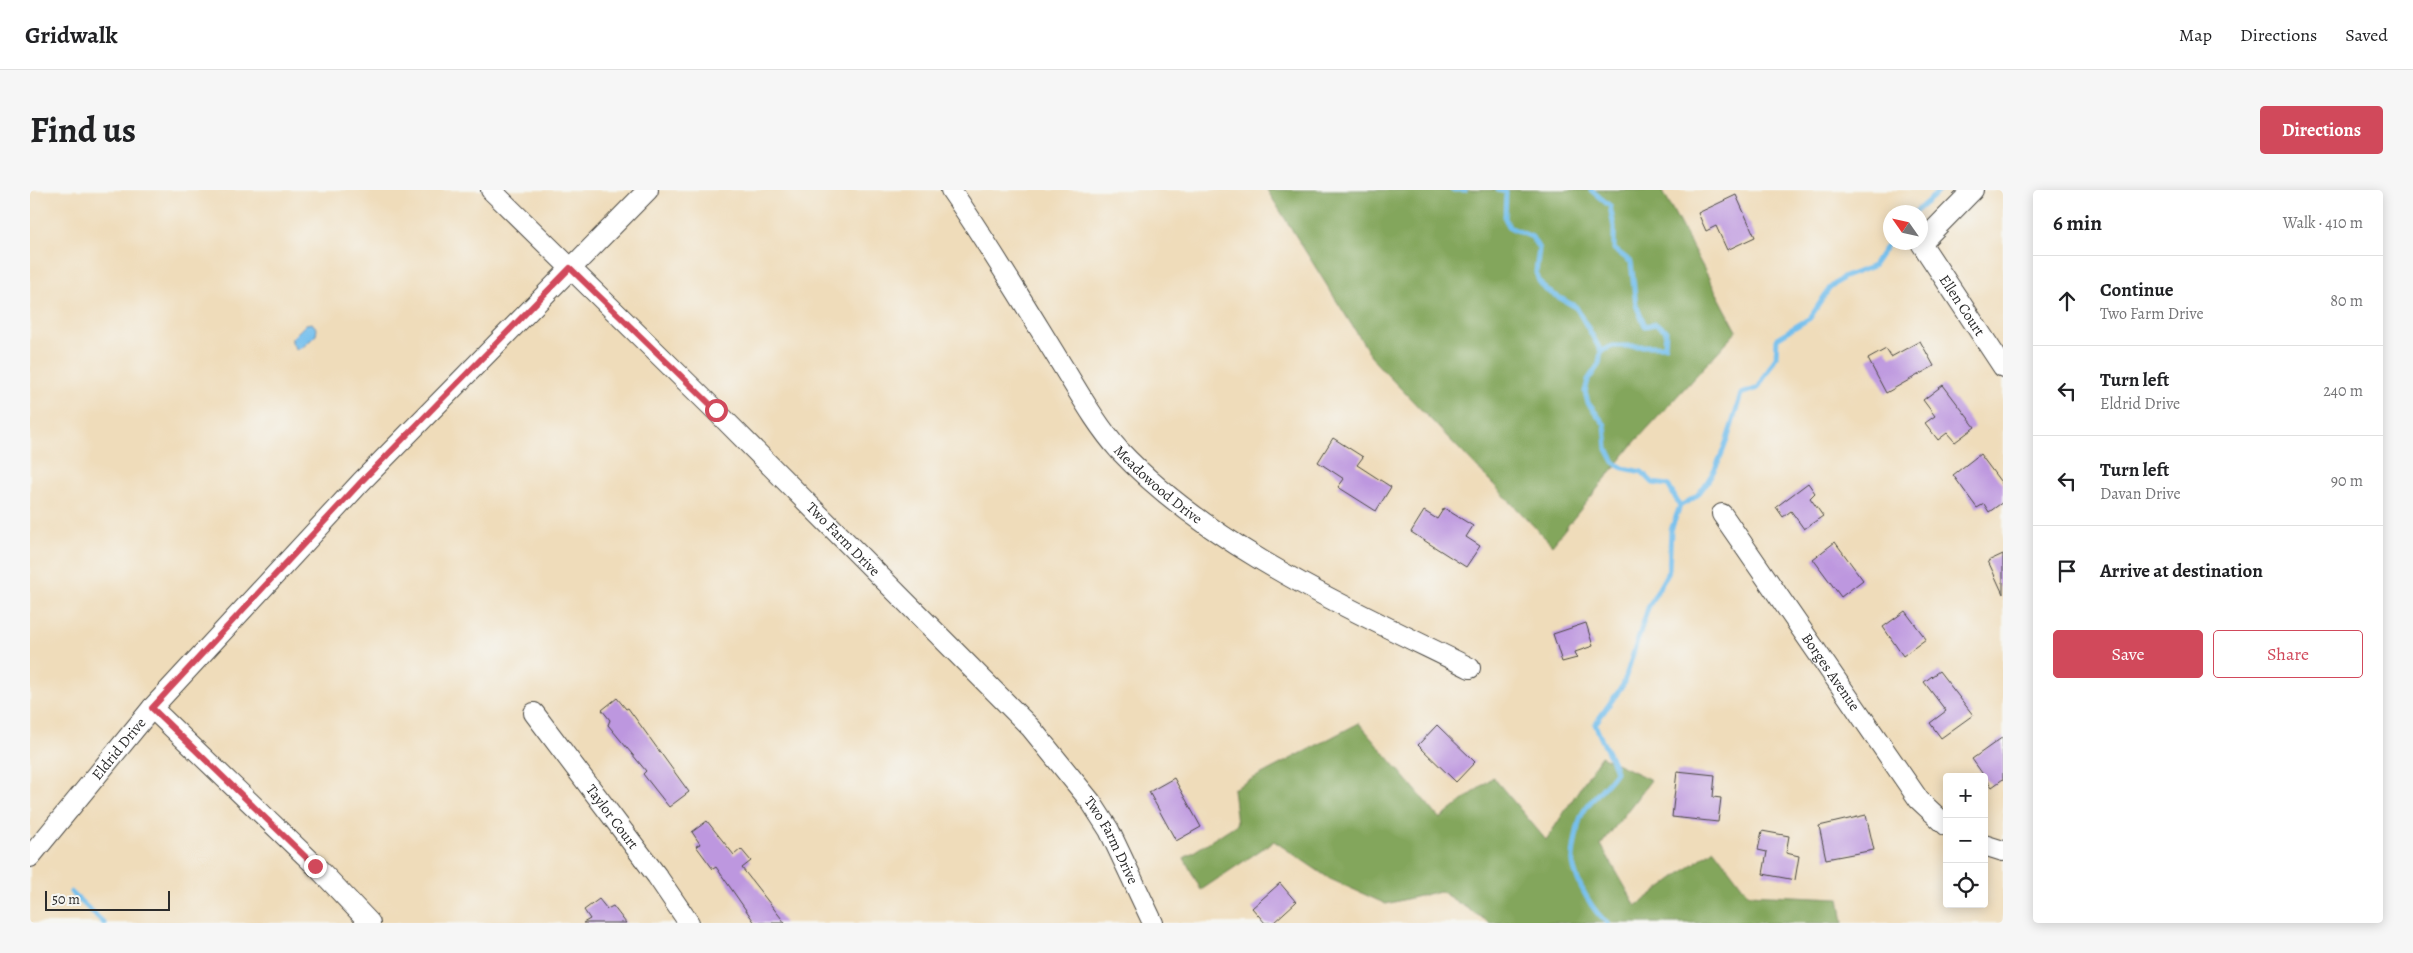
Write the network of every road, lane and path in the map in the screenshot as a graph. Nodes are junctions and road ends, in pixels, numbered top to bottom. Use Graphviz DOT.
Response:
graph roads {
  1 [pos="491,190"];
  2 [pos="648,190"];
  3 [pos="951,190"];
  4 [pos="1973,190"];
  5 [pos="1928,236"];
  6 [pos="1926,250"];
  7 [pos="570,268"];
  8 [pos="2003,367"];
  9 [pos="1722,514"];
  10 [pos="1470,668"];
  11 [pos="152,708"];
  12 [pos="534,712"];
  13 [pos="1943,822"];
  14 [pos="1988,846"];
  15 [pos="2003,851"];
  16 [pos="30,857"];
  17 [pos="370,923"];
  18 [pos="689,923"];
  19 [pos="1152,923"];
  1 -- 7 [label="street, Two Farm Drive"];
  2 -- 7 [label="street, Eldrid Drive"];
  3 -- 10 [label="street, Meadowood Drive"];
  4 -- 5 [label="street"];
  6 -- 8 [label="street, Ellen Court"];
  7 -- 11 [label="street, Eldrid Drive"];
  7 -- 19 [label="street, Two Farm Drive"];
  9 -- 13 [label="street, Borges Avenue"];
  11 -- 16 [label="street, Eldrid Drive"];
  11 -- 17 [label="street"];
  12 -- 18 [label="street, Taylor Court"];
  14 -- 15 [label="street"];
}
